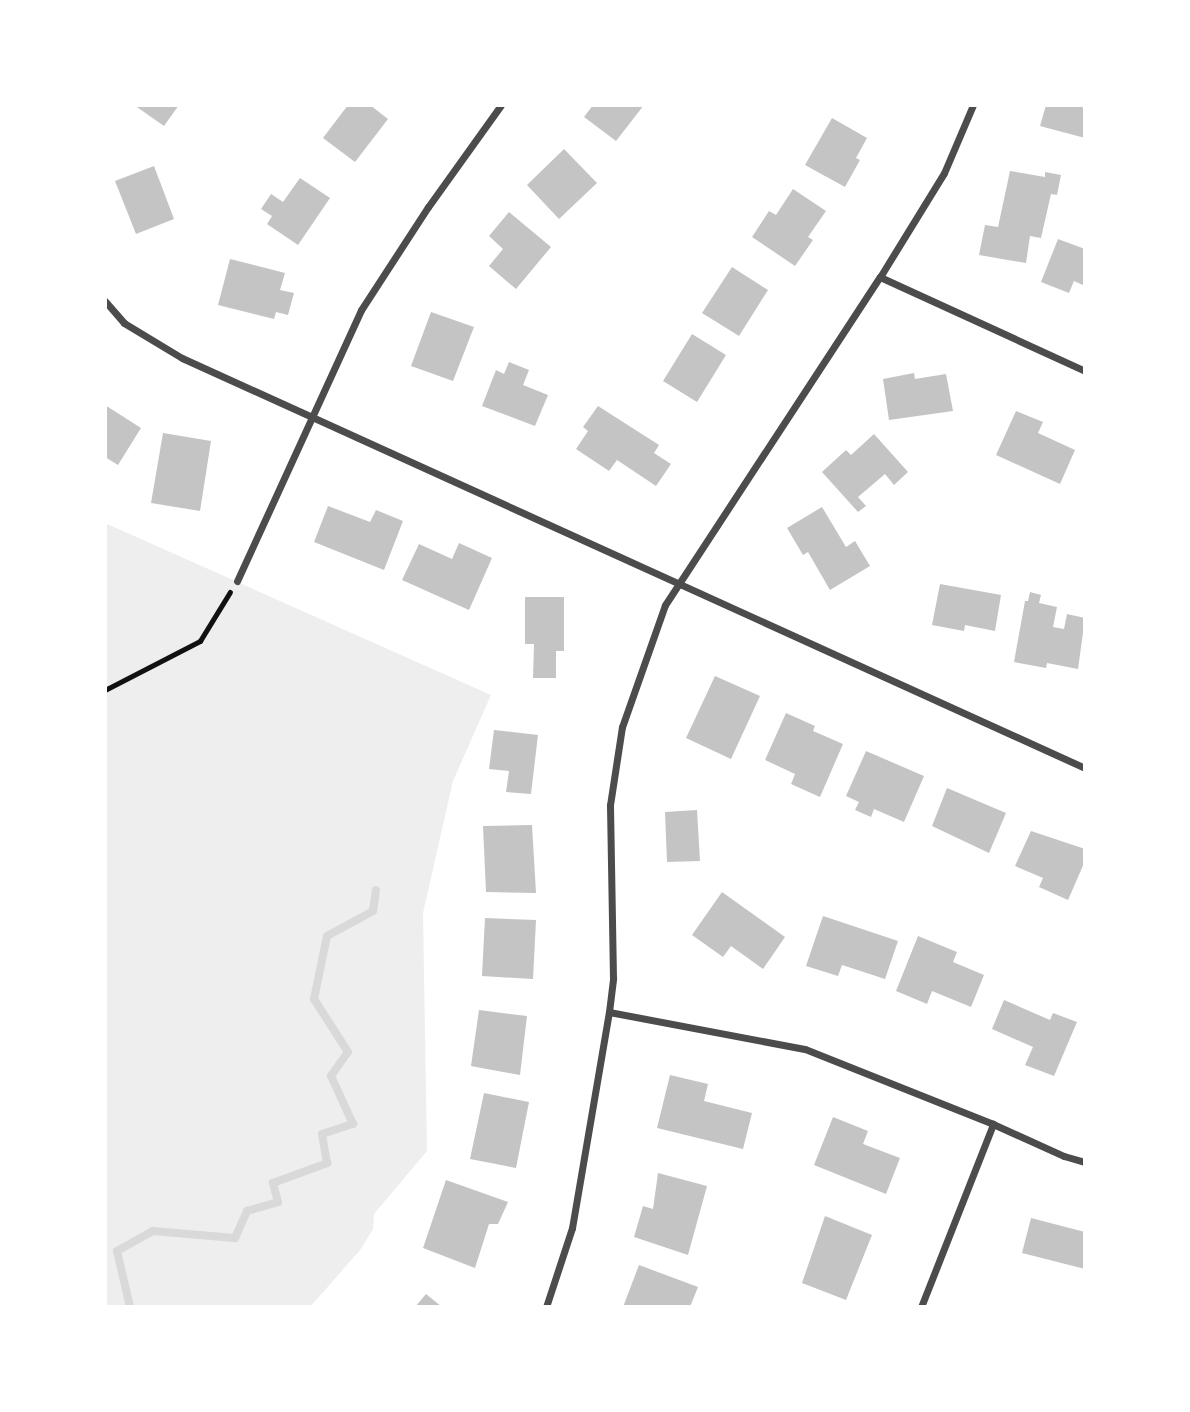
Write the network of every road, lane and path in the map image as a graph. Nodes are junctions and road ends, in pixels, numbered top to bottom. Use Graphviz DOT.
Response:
graph roads {
  1 [pos="501,105"];
  2 [pos="972,105"];
  3 [pos="880,277"];
  4 [pos="105,301"];
  5 [pos="1085,371"];
  6 [pos="312,417"];
  7 [pos="237,581"];
  8 [pos="678,584"];
  9 [pos="105,690"];
  10 [pos="1085,768"];
  11 [pos="609,1012"];
  12 [pos="993,1124"];
  13 [pos="1085,1162"];
  14 [pos="546,1307"];
  15 [pos="921,1307"];
  1 -- 6 [label="street"];
  2 -- 3 [label="street"];
  3 -- 5 [label="street"];
  3 -- 8 [label="street"];
  4 -- 6 [label="street"];
  6 -- 7 [label="street"];
  6 -- 8 [label="street"];
  7 -- 9 [label="path"];
  8 -- 10 [label="street"];
  8 -- 11 [label="street"];
  11 -- 12 [label="street"];
  11 -- 14 [label="street"];
  12 -- 13 [label="street"];
  12 -- 15 [label="street"];
}
